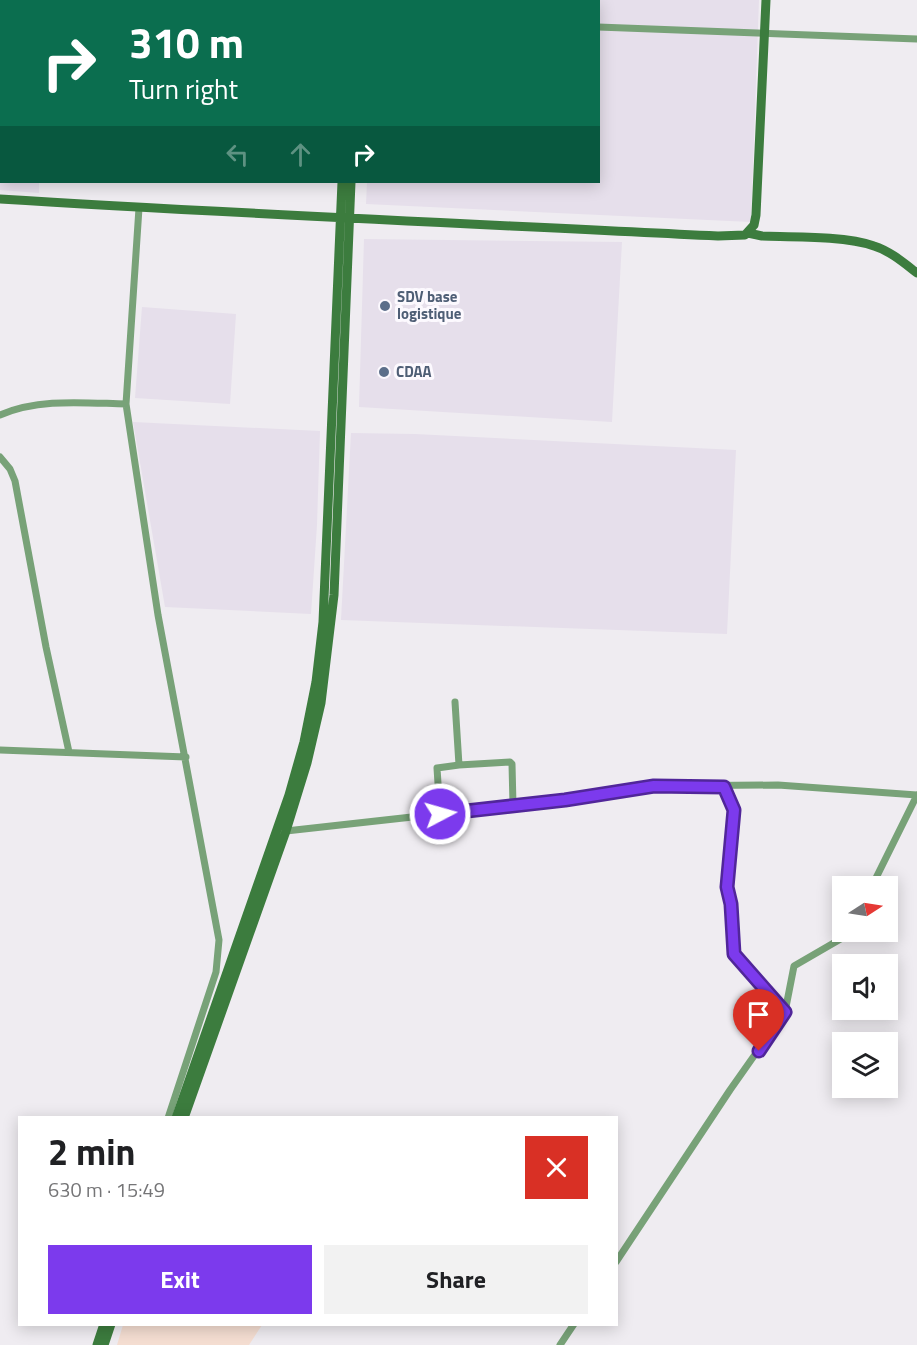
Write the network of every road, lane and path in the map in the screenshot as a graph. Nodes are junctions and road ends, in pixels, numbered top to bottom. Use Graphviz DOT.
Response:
graph roads {
  1 [pos="766,0"];
  2 [pos="600,27"];
  3 [pos="764,34"];
  4 [pos="917,39"];
  5 [pos="342,183"];
  6 [pos="351,183"];
  7 [pos="0,200"];
  8 [pos="139,208"];
  9 [pos="345,218"];
  10 [pos="748,233"];
  11 [pos="917,273"];
  12 [pos="126,404"];
  13 [pos="0,416"];
  14 [pos="0,458"];
  15 [pos="455,702"];
  16 [pos="0,750"];
  17 [pos="69,752"];
  18 [pos="186,757"];
  19 [pos="459,765"];
  20 [pos="724,787"];
  21 [pos="917,795"];
  22 [pos="513,806"];
  23 [pos="440,814"];
  24 [pos="286,831"];
  25 [pos="878,876"];
  26 [pos="834,942"];
  27 [pos="785,1012"];
  28 [pos="169,1116"];
  29 [pos="177,1116"];
  30 [pos="185,1116"];
  31 [pos="618,1259"];
  32 [pos="103,1326"];
  33 [pos="110,1326"];
  34 [pos="573,1326"];
  35 [pos="97,1345"];
  36 [pos="104,1345"];
  37 [pos="560,1345"];
  1 -- 3 [label="street"];
  2 -- 3 [label="street"];
  3 -- 4 [label="street"];
  3 -- 10 [label="street"];
  5 -- 9 [label="street"];
  6 -- 9 [label="street"];
  7 -- 8 [label="street"];
  8 -- 9 [label="street"];
  8 -- 12 [label="street"];
  9 -- 10 [label="street"];
  9 -- 24 [label="street"];
  9 -- 29 [label="street"];
  10 -- 11 [label="street"];
  12 -- 13 [label="street"];
  12 -- 18 [label="street"];
  14 -- 17 [label="street"];
  15 -- 19 [label="street"];
  16 -- 17 [label="street"];
  17 -- 18 [label="street"];
  18 -- 28 [label="street"];
  19 -- 22 [label="street"];
  19 -- 23 [label="street"];
  20 -- 21 [label="street"];
  20 -- 22 [label="street"];
  20 -- 27 [label="street"];
  21 -- 25 [label="street"];
  22 -- 23 [label="street"];
  23 -- 24 [label="street"];
  24 -- 30 [label="street"];
  26 -- 27 [label="street"];
  27 -- 31 [label="street"];
  32 -- 35 [label="street"];
  33 -- 36 [label="street"];
  34 -- 37 [label="street"];
}
